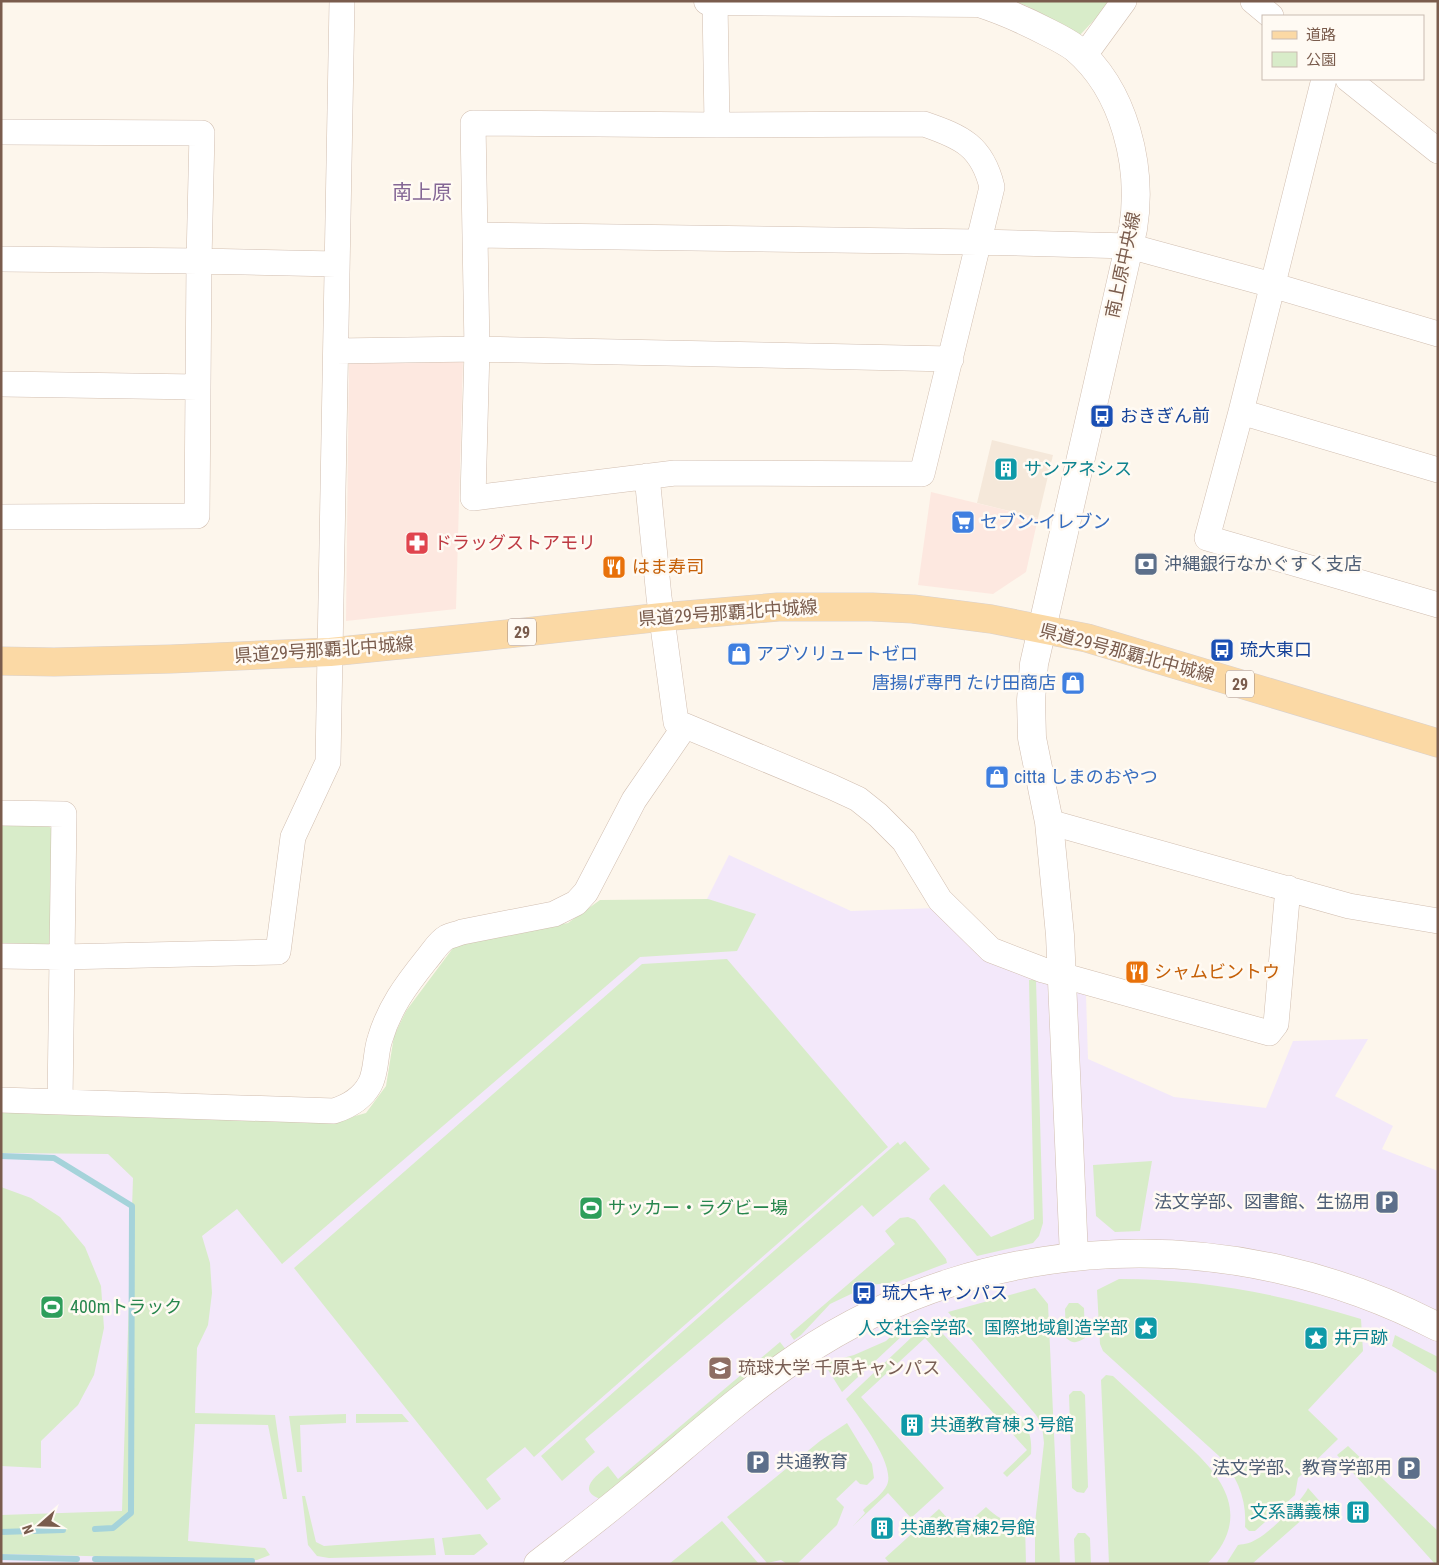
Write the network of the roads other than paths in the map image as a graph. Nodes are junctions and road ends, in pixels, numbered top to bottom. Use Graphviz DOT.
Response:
graph roads {
  1 [pos="342,1"];
  2 [pos="708,1"];
  3 [pos="1124,1"];
  4 [pos="1253,1"];
  5 [pos="715,2"];
  6 [pos="1270,15"];
  7 [pos="1084,56"];
  8 [pos="1324,80"];
  9 [pos="1349,80"];
  10 [pos="717,126"];
  11 [pos="1,132"];
  12 [pos="1438,151"];
  13 [pos="476,236"];
  14 [pos="978,242"];
  15 [pos="1129,246"];
  16 [pos="1,259"];
  17 [pos="199,261"];
  18 [pos="336,264"];
  19 [pos="1272,285"];
  20 [pos="1438,334"];
  21 [pos="478,349"];
  22 [pos="336,351"];
  23 [pos="951,359"];
  24 [pos="1,384"];
  25 [pos="198,387"];
  26 [pos="1241,412"];
  27 [pos="1438,470"];
  28 [pos="647,476"];
  29 [pos="1,517"];
  30 [pos="1438,605"];
  31 [pos="662,617"];
  32 [pos="1042,629"];
  33 [pos="330,652"];
  34 [pos="1,661"];
  35 [pos="685,726"];
  36 [pos="1438,743"];
  37 [pos="1,814"];
  38 [pos="1049,822"];
  39 [pos="1288,888"];
  40 [pos="1438,920"];
  41 [pos="1,956"];
  42 [pos="62,957"];
  43 [pos="1062,975"];
  44 [pos="1,1100"];
  45 [pos="60,1102"];
  46 [pos="1074,1256"];
  47 [pos="1438,1327"];
  48 [pos="538,1564"];
  1 -- 18 [label="street"];
  2 -- 5 [label="street, 南上原中央線"];
  3 -- 7 [label="street"];
  4 -- 6 [label="street"];
  5 -- 7 [label="street, 南上原中央線"];
  5 -- 10 [label="street"];
  7 -- 15 [label="street, 南上原中央線"];
  8 -- 19 [label="street"];
  9 -- 12 [label="street"];
  10 -- 13 [label="street"];
  10 -- 14 [label="street"];
  11 -- 17 [label="street"];
  13 -- 14 [label="street"];
  13 -- 21 [label="street"];
  14 -- 15 [label="street"];
  14 -- 23 [label="street"];
  15 -- 19 [label="street"];
  15 -- 32 [label="street, 南上原中央線"];
  16 -- 17 [label="street"];
  17 -- 18 [label="street"];
  17 -- 25 [label="street"];
  18 -- 22 [label="street"];
  19 -- 20 [label="street"];
  19 -- 26 [label="street"];
  21 -- 22 [label="street"];
  21 -- 23 [label="street"];
  21 -- 28 [label="street"];
  22 -- 33 [label="street"];
  23 -- 28 [label="street"];
  24 -- 25 [label="street"];
  25 -- 29 [label="street"];
  26 -- 27 [label="street"];
  26 -- 30 [label="street"];
  28 -- 31 [label="street"];
  31 -- 32 [label="main road, 県道29号那覇北中城線 / 29"];
  31 -- 33 [label="main road, 県道29号那覇北中城線 / 29"];
  31 -- 35 [label="street"];
  32 -- 36 [label="main road, 県道29号那覇北中城線 / 29"];
  32 -- 38 [label="street, 南上原中央線"];
  33 -- 34 [label="main road, 県道29号那覇北中城線 / 29"];
  33 -- 42 [label="street"];
  35 -- 43 [label="street"];
  35 -- 45 [label="street"];
  37 -- 42 [label="street"];
  38 -- 39 [label="street"];
  38 -- 43 [label="street, 南上原中央線"];
  39 -- 40 [label="street"];
  39 -- 43 [label="street"];
  41 -- 42 [label="street"];
  42 -- 45 [label="street"];
  43 -- 46 [label="street, 南上原中央線"];
  44 -- 45 [label="street"];
  46 -- 47 [label="street"];
  46 -- 48 [label="street"];
}
